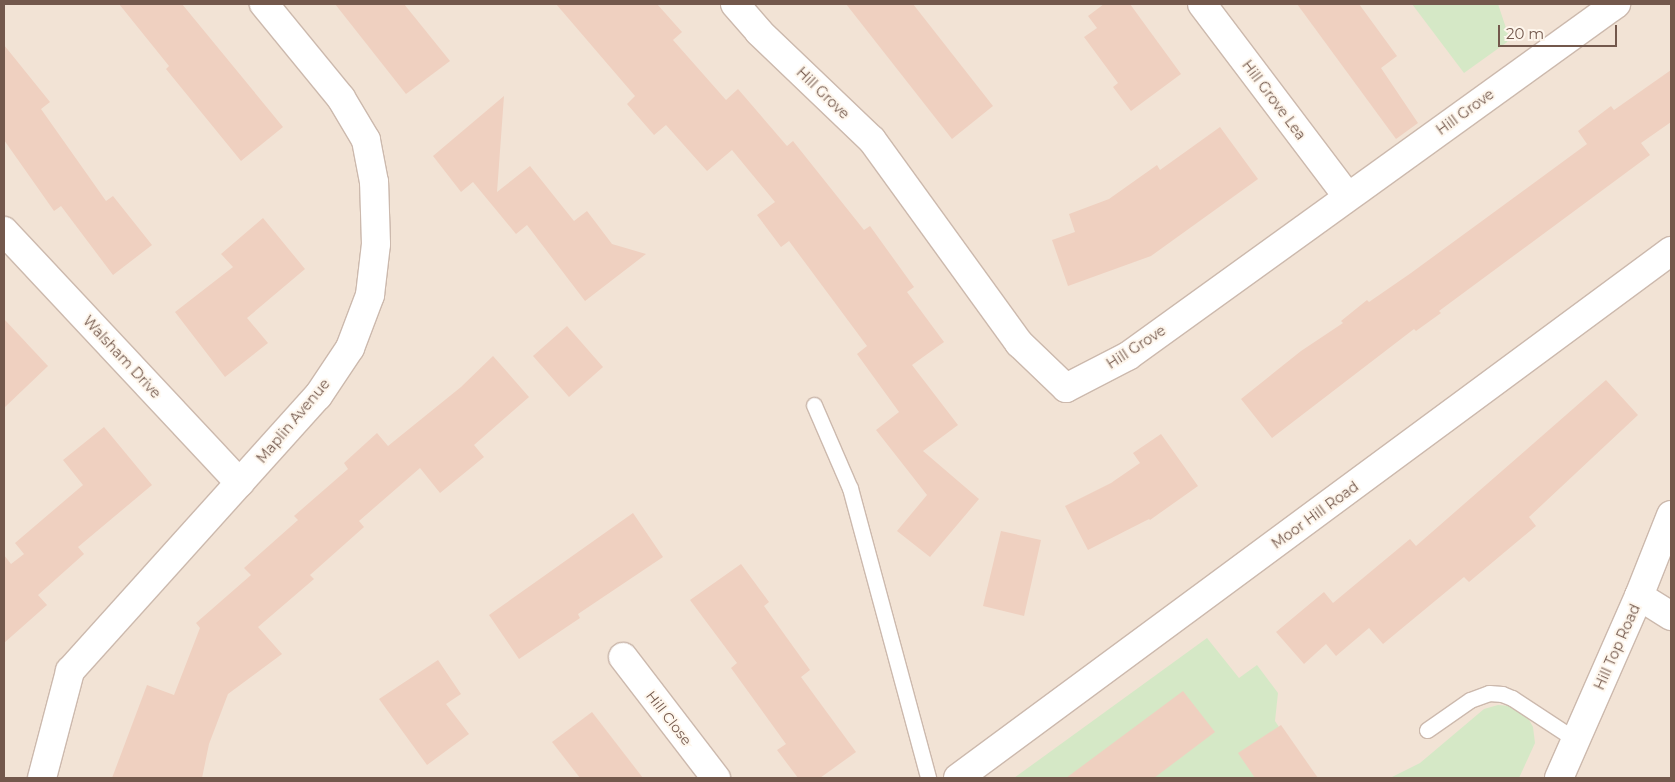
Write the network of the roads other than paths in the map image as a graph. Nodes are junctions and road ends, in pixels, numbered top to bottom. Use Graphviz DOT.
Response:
graph roads {
  1 [pos="264,4"];
  2 [pos="735,4"];
  3 [pos="1202,4"];
  4 [pos="1616,4"];
  5 [pos="1347,196"];
  6 [pos="4,231"];
  7 [pos="1671,251"];
  8 [pos="814,405"];
  9 [pos="240,483"];
  10 [pos="1671,515"];
  11 [pos="1640,596"];
  12 [pos="1671,616"];
  13 [pos="623,657"];
  14 [pos="1427,730"];
  15 [pos="1576,740"];
  16 [pos="42,778"];
  17 [pos="716,778"];
  18 [pos="928,778"];
  19 [pos="958,778"];
  20 [pos="1559,778"];
  1 -- 9 [label="street, Maplin Avenue"];
  2 -- 5 [label="street, Hill Grove"];
  3 -- 5 [label="street, Hill Grove Lea"];
  4 -- 5 [label="street, Hill Grove"];
  6 -- 9 [label="street, Walsham Drive"];
  7 -- 19 [label="street, Moor Hill Road"];
  8 -- 18 [label="lane"];
  9 -- 16 [label="street, Maplin Avenue"];
  10 -- 11 [label="street, Hill Top Road"];
  11 -- 12 [label="street"];
  11 -- 15 [label="street, Hill Top Road"];
  13 -- 17 [label="street, Hill Close"];
  14 -- 15 [label="lane"];
  15 -- 20 [label="street, Hill Top Road"];
}
